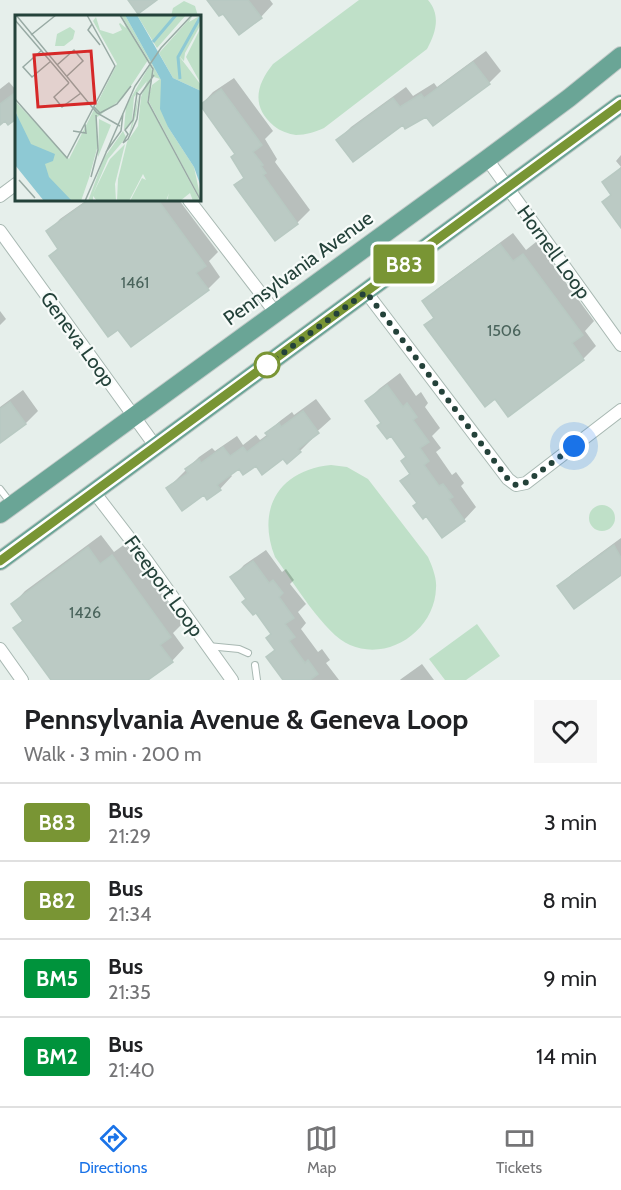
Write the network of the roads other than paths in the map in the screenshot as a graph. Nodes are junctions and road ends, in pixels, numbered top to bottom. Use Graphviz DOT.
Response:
graph roads {
  1 [pos="621,56"];
  2 [pos="621,104"];
  3 [pos="487,159"];
  4 [pos="15,185"];
  5 [pos="508,188"];
  6 [pos="0,196"];
  7 [pos="190,201"];
  8 [pos="0,231"];
  9 [pos="366,292"];
  10 [pos="275,312"];
  11 [pos="621,345"];
  12 [pos="621,410"];
  13 [pos="134,417"];
  14 [pos="156,447"];
  15 [pos="0,489"];
  16 [pos="94,492"];
  17 [pos="6,510"];
  18 [pos="0,561"];
  19 [pos="208,646"];
  20 [pos="0,650"];
  21 [pos="248,653"];
  22 [pos="255,665"];
  23 [pos="22,680"];
  24 [pos="232,680"];
  25 [pos="257,680"];
  1 -- 3 [label="main road, Pennsylvania Avenue"];
  2 -- 5 [label="main road"];
  3 -- 5 [label="street, Hornell Loop"];
  3 -- 10 [label="main road, Pennsylvania Avenue"];
  4 -- 6 [label="street"];
  5 -- 9 [label="main road"];
  5 -- 11 [label="street, Hornell Loop"];
  7 -- 10 [label="street"];
  8 -- 13 [label="street, Geneva Loop"];
  9 -- 12 [label="street"];
  9 -- 14 [label="main road"];
  10 -- 13 [label="main road, Pennsylvania Avenue"];
  13 -- 14 [label="street, Geneva Loop"];
  13 -- 17 [label="main road, Pennsylvania Avenue"];
  14 -- 16 [label="main road"];
  15 -- 17 [label="lane"];
  16 -- 18 [label="main road"];
  16 -- 19 [label="street, Freeport Loop"];
  19 -- 21 [label="lane"];
  19 -- 24 [label="street, Freeport Loop"];
  20 -- 23 [label="street"];
  22 -- 25 [label="lane"];
}
